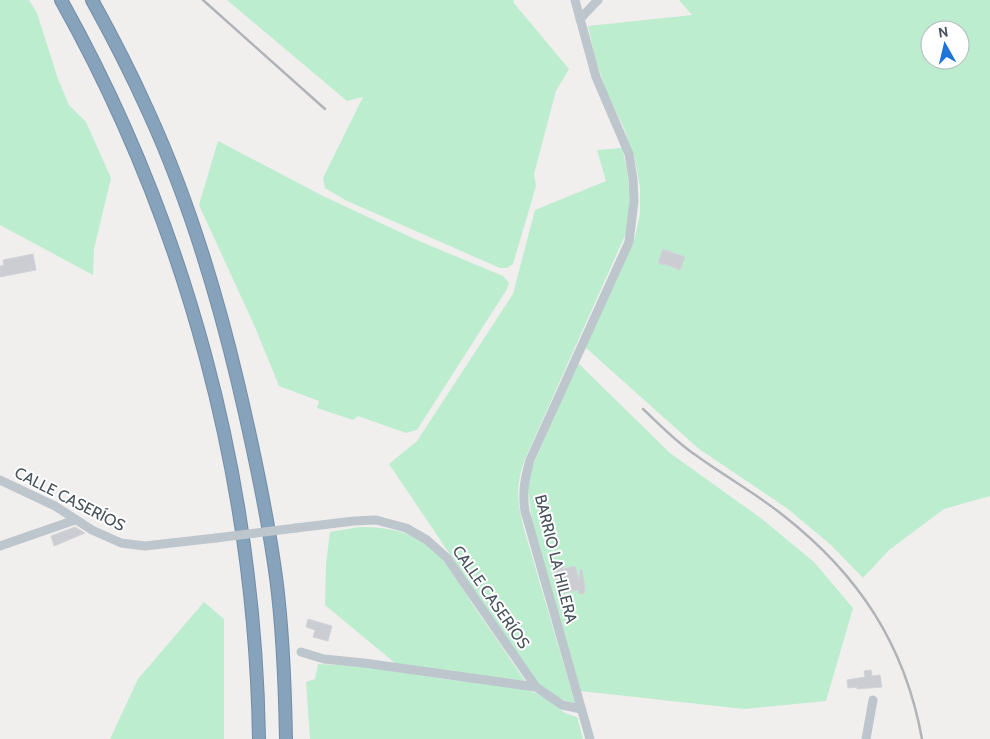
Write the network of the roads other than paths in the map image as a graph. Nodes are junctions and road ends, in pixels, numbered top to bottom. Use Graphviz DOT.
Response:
graph roads {
  1 [pos="61,0"];
  2 [pos="92,0"];
  3 [pos="575,0"];
  4 [pos="598,0"];
  5 [pos="580,19"];
  6 [pos="0,480"];
  7 [pos="75,520"];
  8 [pos="0,546"];
  9 [pos="301,652"];
  10 [pos="536,687"];
  11 [pos="873,700"];
  12 [pos="581,709"];
  13 [pos="259,739"];
  14 [pos="286,739"];
  15 [pos="590,739"];
  16 [pos="866,739"];
  1 -- 13 [label="highway"];
  2 -- 14 [label="highway"];
  3 -- 5 [label="street, BARRIO LA HILERA"];
  4 -- 5 [label="street"];
  5 -- 12 [label="street, BARRIO LA HILERA"];
  6 -- 7 [label="street, CALLE CASERÍOS"];
  7 -- 8 [label="street"];
  7 -- 10 [label="street, CALLE CASERÍOS, bridge"];
  9 -- 10 [label="street, CALLE CASERÍOS"];
  10 -- 12 [label="street, CALLE CASERÍOS"];
  11 -- 16 [label="street"];
  12 -- 15 [label="street, BARRIO LA HILERA"];
}
